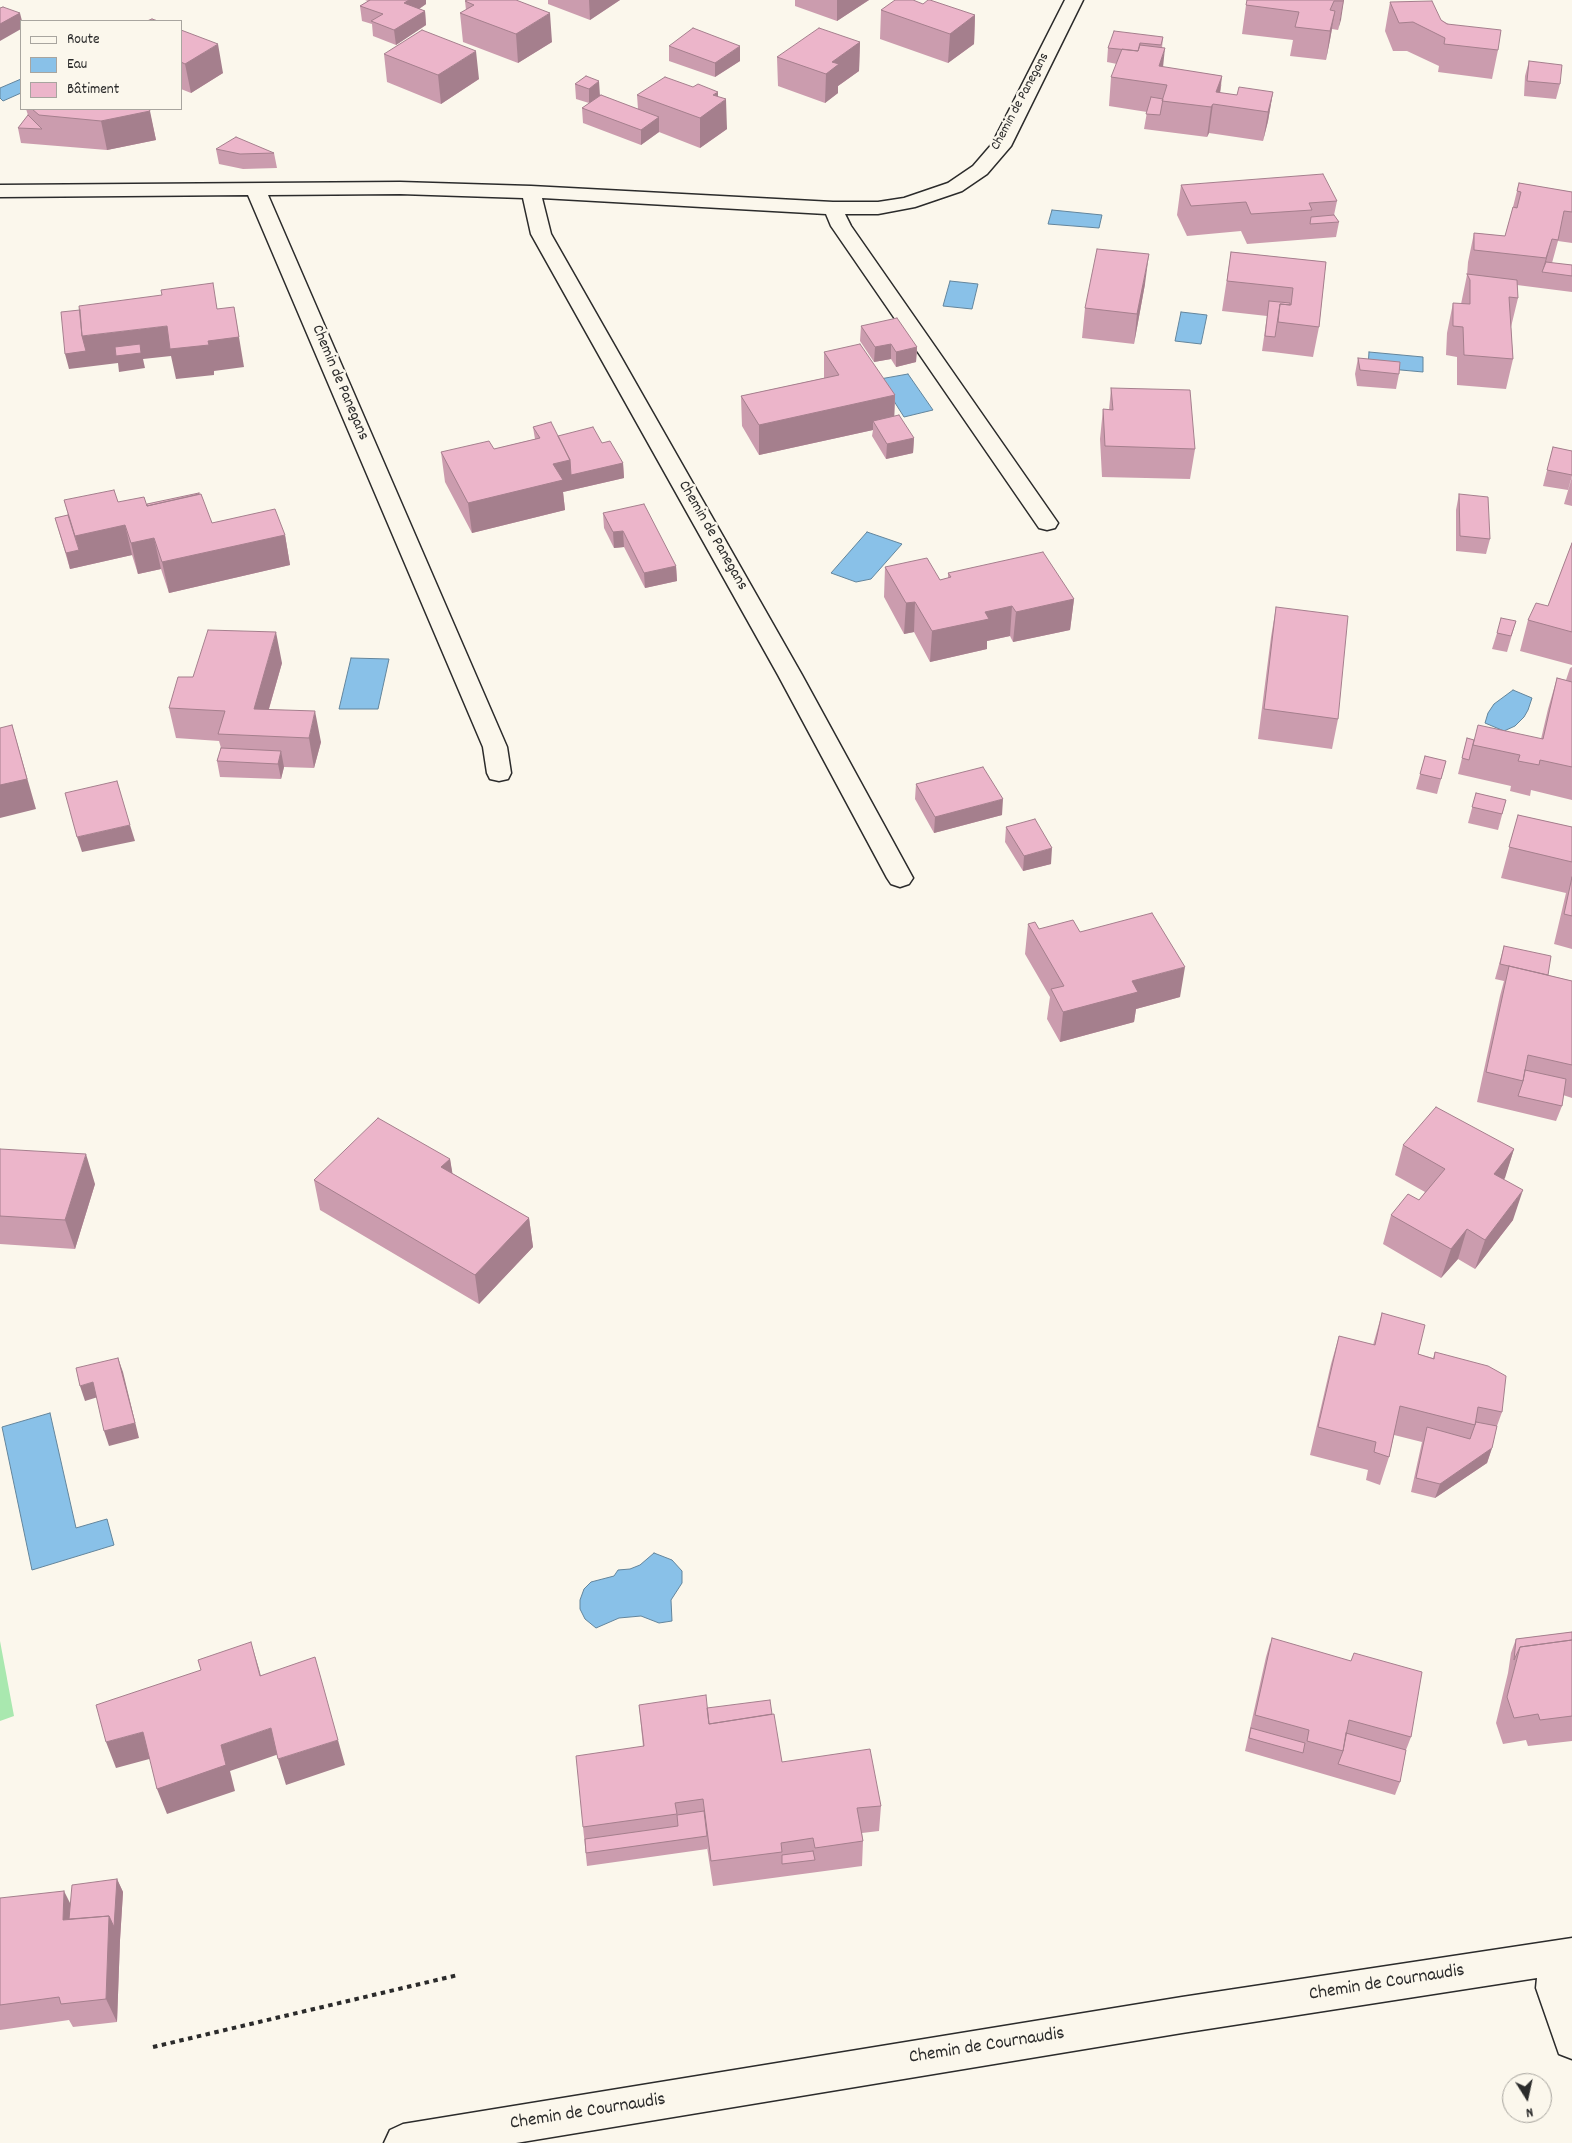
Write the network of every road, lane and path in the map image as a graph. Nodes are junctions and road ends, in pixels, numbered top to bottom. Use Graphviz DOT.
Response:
graph roads {
  1 [pos="1074,0"];
  2 [pos="255,188"];
  3 [pos="0,191"];
  4 [pos="531,192"];
  5 [pos="833,208"];
  6 [pos="1047,523"];
  7 [pos="499,773"];
  8 [pos="900,878"];
  9 [pos="1564,1956"];
  10 [pos="458,1975"];
  11 [pos="1572,2041"];
  12 [pos="153,2047"];
  13 [pos="403,2143"];
  1 -- 5 [label="street, Chemin de Panegans"];
  2 -- 3 [label="street, Chemin de Panegans"];
  2 -- 4 [label="street, Chemin de Panegans"];
  2 -- 7 [label="street, Chemin de Panegans"];
  4 -- 5 [label="street, Chemin de Panegans"];
  4 -- 8 [label="street, Chemin de Panegans"];
  5 -- 6 [label="street"];
  9 -- 11 [label="street"];
  9 -- 13 [label="street, Chemin de Cournaudis"];
  10 -- 12 [label="path"];
}
